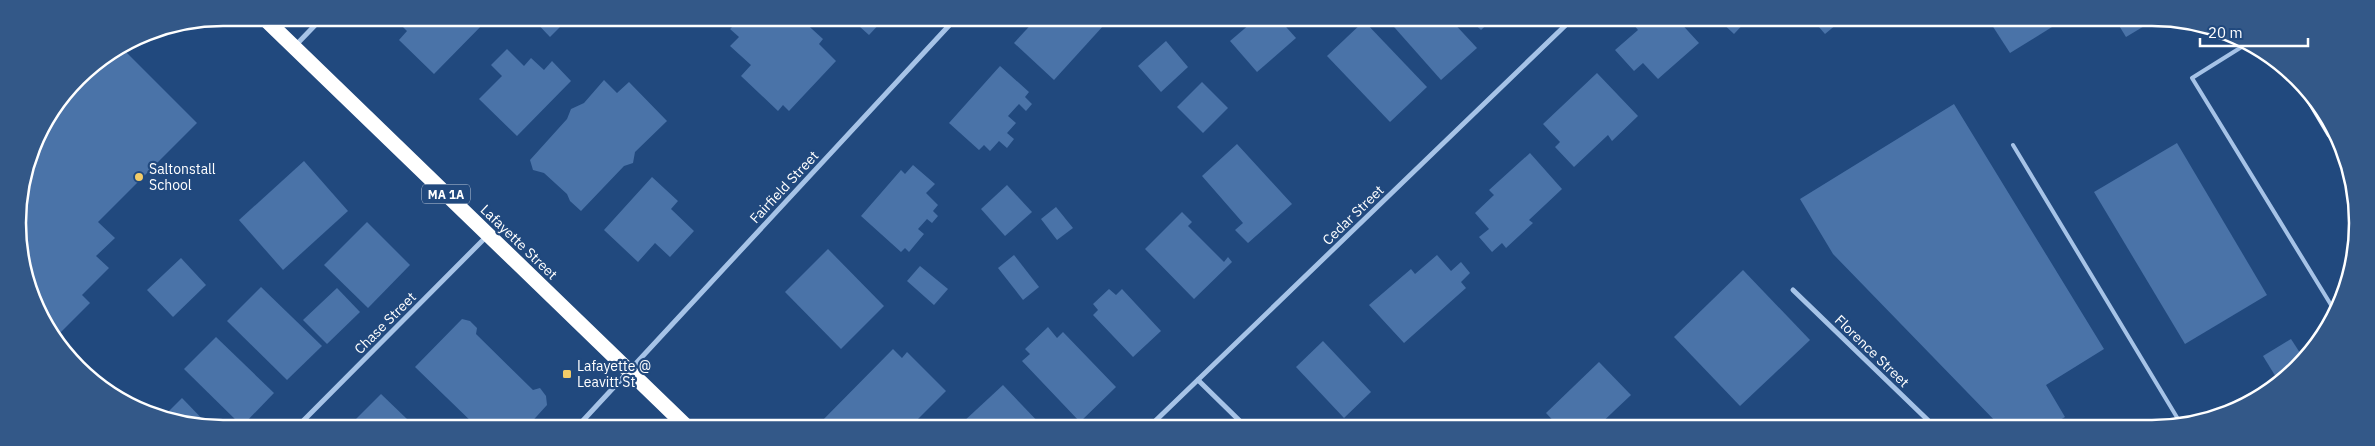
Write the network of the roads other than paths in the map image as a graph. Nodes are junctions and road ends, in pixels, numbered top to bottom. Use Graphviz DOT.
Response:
graph roads {
  1 [pos="272,26"];
  2 [pos="314,26"];
  3 [pos="949,26"];
  4 [pos="1565,26"];
  5 [pos="294,47"];
  6 [pos="2240,48"];
  7 [pos="2013,145"];
  8 [pos="488,235"];
  9 [pos="1793,290"];
  10 [pos="2330,305"];
  11 [pos="628,370"];
  12 [pos="1198,380"];
  13 [pos="2177,418"];
  14 [pos="304,420"];
  15 [pos="583,420"];
  16 [pos="680,420"];
  17 [pos="1156,420"];
  18 [pos="1238,420"];
  19 [pos="1928,420"];
  1 -- 5 [label="highway, Lafayette Street / MA 1A"];
  2 -- 5 [label="street"];
  3 -- 11 [label="street, Fairfield Street"];
  4 -- 12 [label="street, Cedar Street"];
  5 -- 8 [label="highway, Lafayette Street / MA 1A"];
  6 -- 10 [label="lane"];
  7 -- 13 [label="lane"];
  8 -- 11 [label="highway, Lafayette Street / MA 1A"];
  8 -- 14 [label="street, Chase Street"];
  9 -- 19 [label="street, Florence Street"];
  11 -- 15 [label="street, Fairfield Street"];
  11 -- 16 [label="highway, Lafayette Street / MA 1A"];
  12 -- 17 [label="street, Cedar Street"];
  12 -- 18 [label="street"];
}
